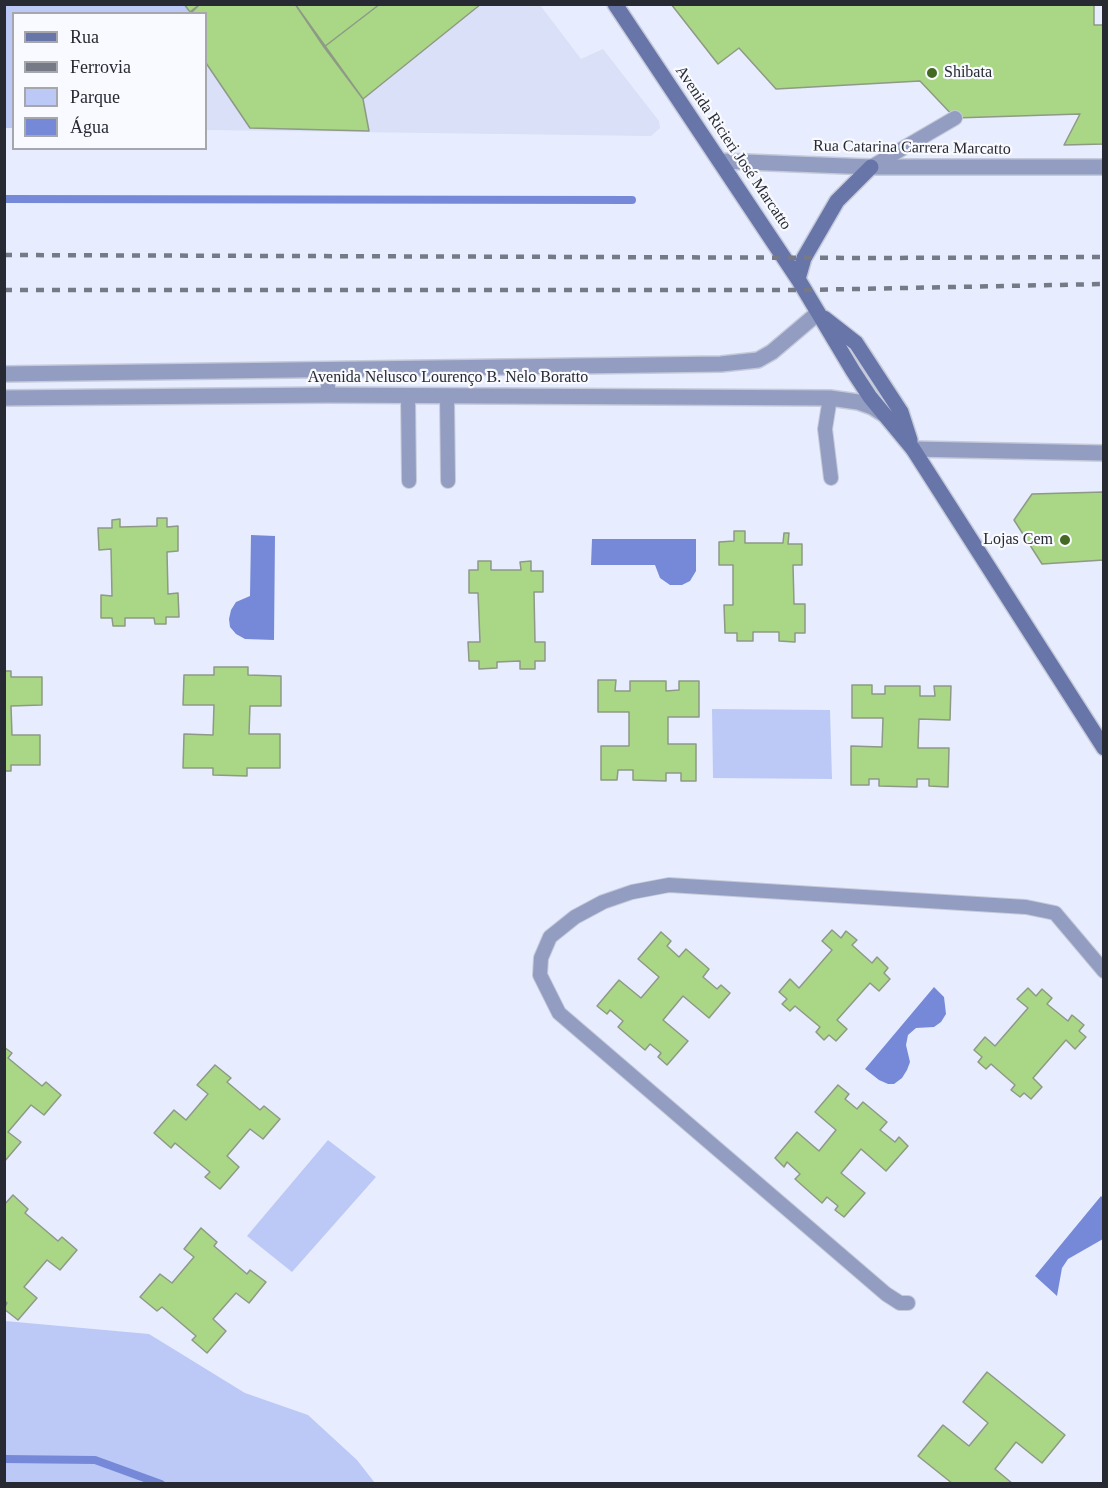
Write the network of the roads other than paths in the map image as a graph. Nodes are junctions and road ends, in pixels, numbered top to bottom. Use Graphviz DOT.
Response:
graph roads {
  1 [pos="615,4"];
  2 [pos="955,118"];
  3 [pos="720,161"];
  4 [pos="871,167"];
  5 [pos="1104,167"];
  6 [pos="798,279"];
  7 [pos="818,313"];
  8 [pos="328,371"];
  9 [pos="4,375"];
  10 [pos="328,395"];
  11 [pos="408,395"];
  12 [pos="447,396"];
  13 [pos="4,398"];
  14 [pos="830,398"];
  15 [pos="888,417"];
  16 [pos="913,449"];
  17 [pos="1104,453"];
  18 [pos="831,478"];
  19 [pos="409,481"];
  20 [pos="448,481"];
  21 [pos="1104,748"];
  22 [pos="1104,971"];
  23 [pos="908,1304"];
  1 -- 3 [label="main road, Avenida Ricieri José Marcatto"];
  2 -- 4 [label="lane"];
  3 -- 4 [label="street, Rua Catarina Carrera Marcatto"];
  3 -- 6 [label="main road, Avenida Ricieri José Marcatto"];
  4 -- 5 [label="street, Rua Catarina Carrera Marcatto"];
  4 -- 6 [label="main road"];
  6 -- 7 [label="main road, Avenida Ricieri José Marcatto"];
  7 -- 8 [label="street, Avenida Nelusco Lourenço B. Nelo Boratto"];
  7 -- 15 [label="main road, Avenida Ricieri José Marcatto"];
  7 -- 16 [label="main road, Avenida Ricieri José Marcatto"];
  8 -- 9 [label="street, Avenida Nelusco Lourenço B. Nelo Boratto"];
  8 -- 10 [label="lane"];
  10 -- 11 [label="street, Avenida Nelusco Lourenço B. Nelo Boratto"];
  10 -- 13 [label="street, Avenida Nelusco Lourenço B. Nelo Boratto"];
  11 -- 12 [label="street, Avenida Nelusco Lourenço B. Nelo Boratto"];
  11 -- 19 [label="lane"];
  12 -- 14 [label="street, Avenida Nelusco Lourenço B. Nelo Boratto"];
  12 -- 20 [label="lane"];
  14 -- 15 [label="street, Avenida Nelusco Lourenço B. Nelo Boratto"];
  14 -- 18 [label="lane"];
  15 -- 16 [label="main road, Avenida Ricieri José Marcatto"];
  16 -- 17 [label="street"];
  16 -- 21 [label="main road, Avenida Ricieri José Marcatto"];
  22 -- 23 [label="lane"];
}
